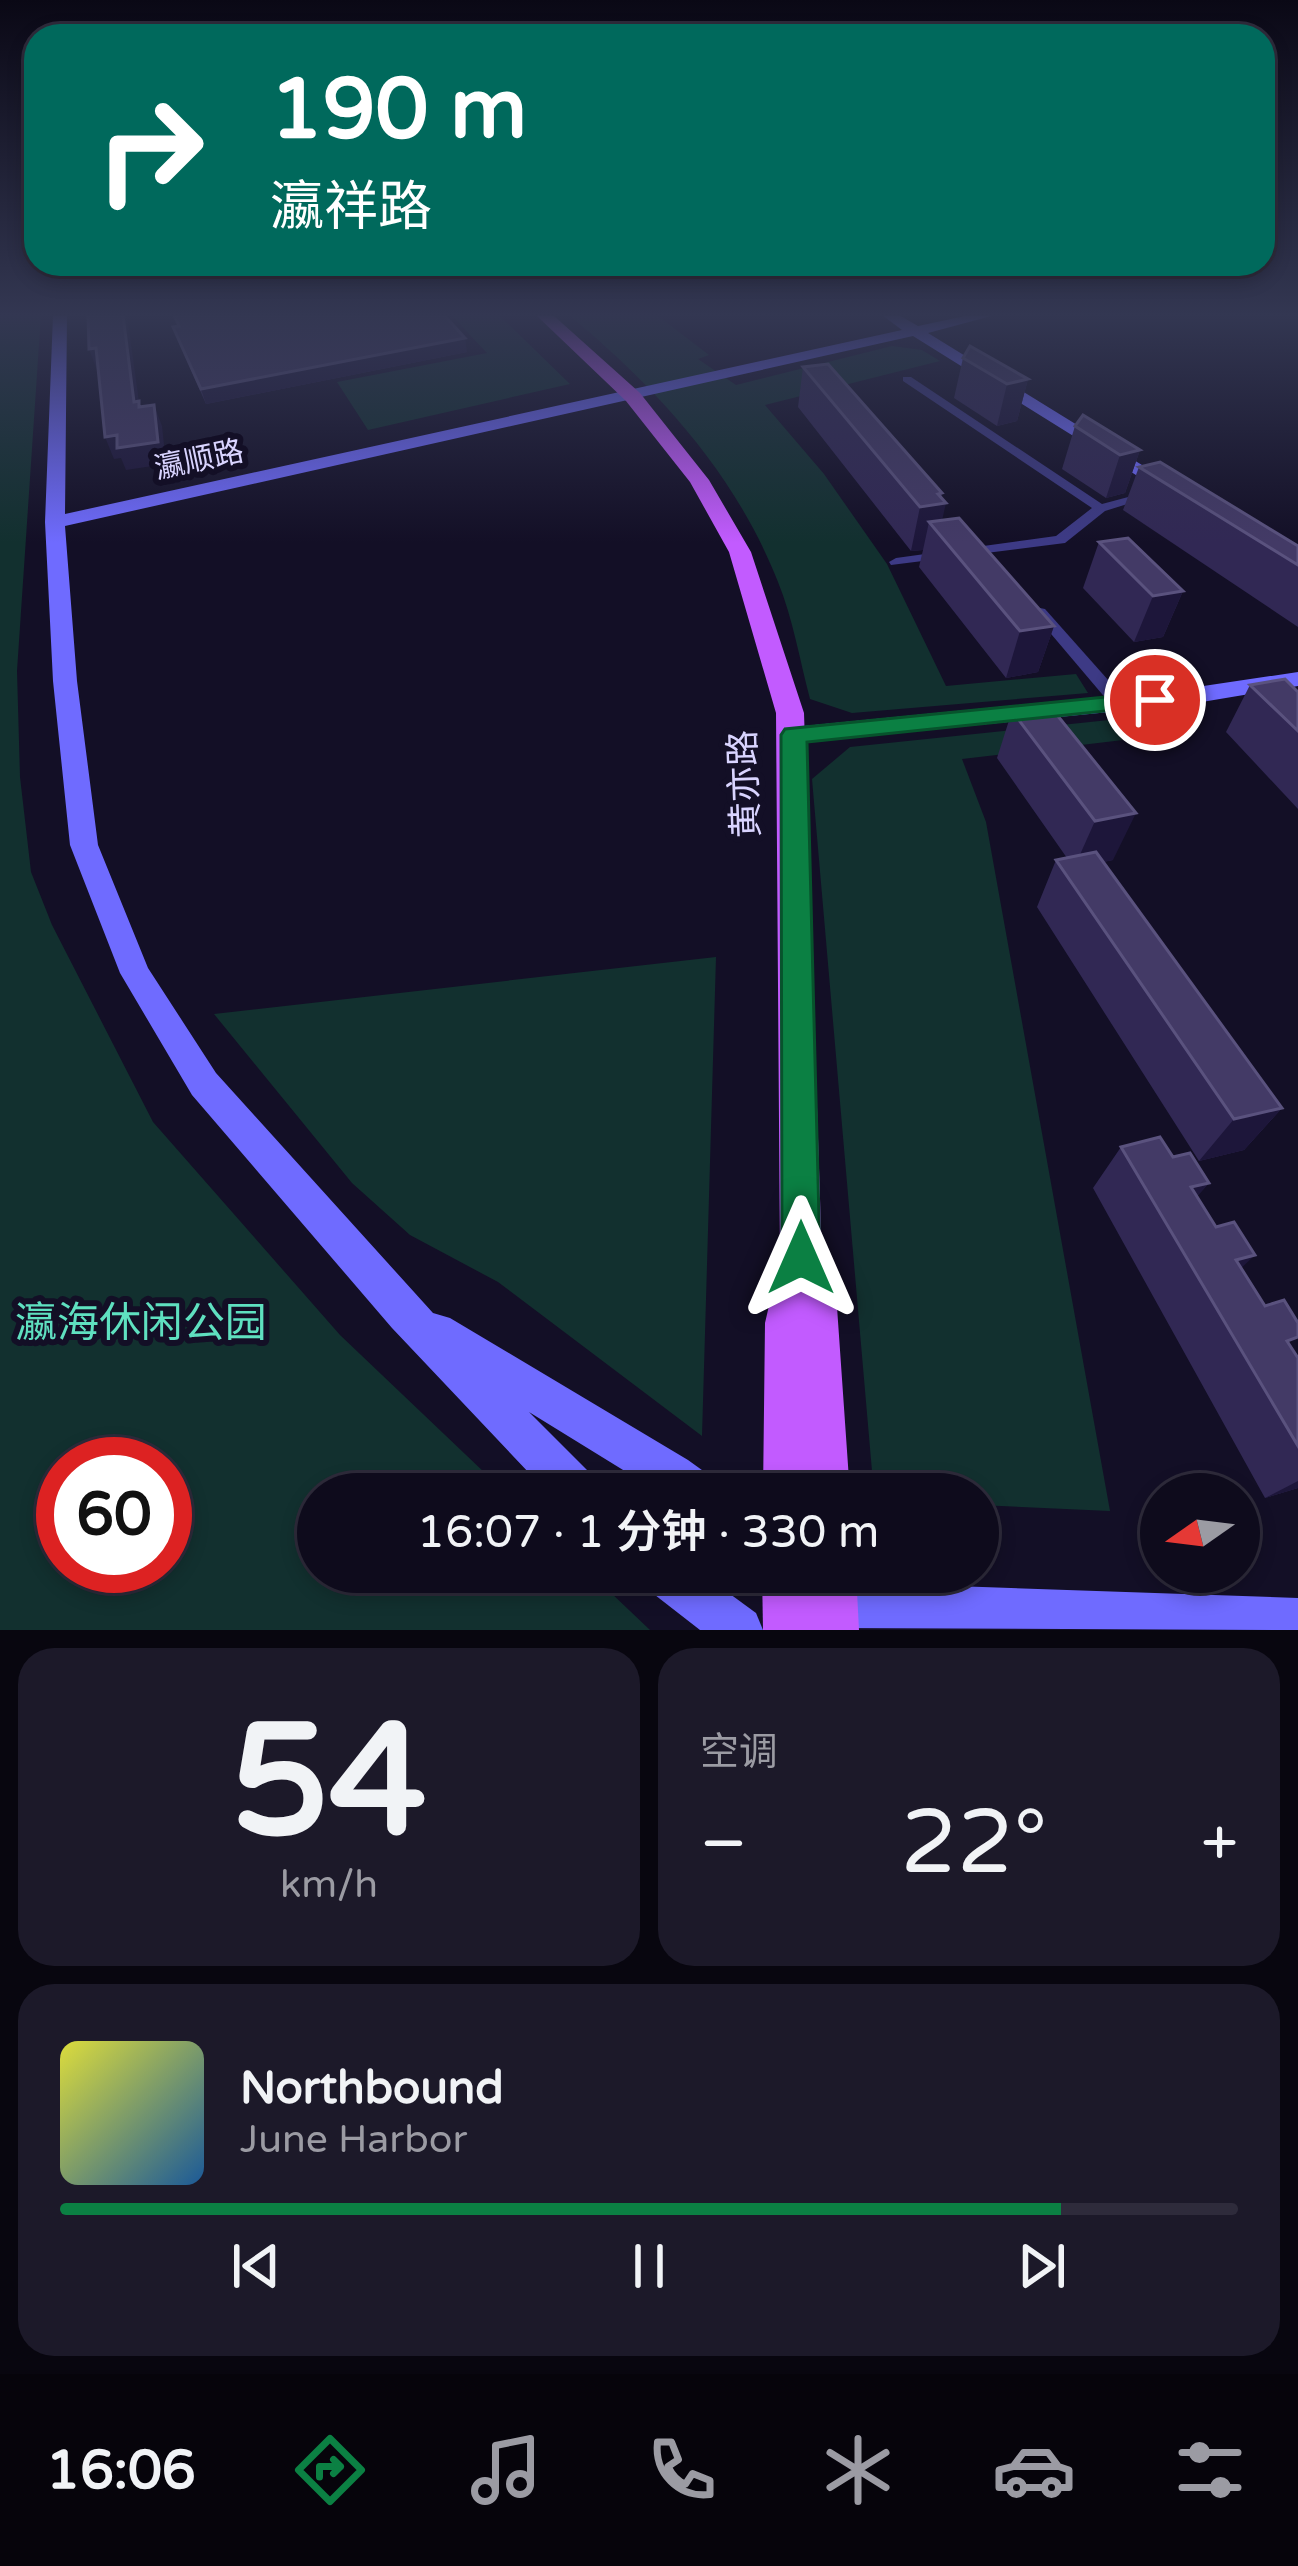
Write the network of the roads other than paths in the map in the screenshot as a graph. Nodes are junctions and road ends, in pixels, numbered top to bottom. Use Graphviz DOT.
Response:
graph roads {
  1 [pos="57,391"];
  2 [pos="632,391"];
  3 [pos="925,391"];
  4 [pos="1014,391"];
  5 [pos="628,392"];
  6 [pos="1173,489"];
  7 [pos="1191,500"];
  8 [pos="1100,508"];
  9 [pos="55,514"];
  10 [pos="988,551"];
  11 [pos="896,562"];
  12 [pos="1003,568"];
  13 [pos="1032,602"];
  14 [pos="1298,679"];
  15 [pos="1120,703"];
  16 [pos="794,735"];
  17 [pos="801,1258"];
  18 [pos="406,1314"];
  19 [pos="559,1473"];
  20 [pos="671,1473"];
  21 [pos="787,1473"];
  22 [pos="825,1473"];
  23 [pos="690,1593"];
  24 [pos="821,1609"];
  25 [pos="1298,1622"];
  26 [pos="739,1630"];
  1 -- 9 [label="street"];
  2 -- 5 [label="street, 瀛顺路"];
  3 -- 8 [label="street"];
  4 -- 6 [label="street"];
  5 -- 9 [label="street, 瀛顺路"];
  5 -- 16 [label="main road, 黄亦路"];
  6 -- 7 [label="street"];
  6 -- 8 [label="street"];
  8 -- 10 [label="street"];
  9 -- 18 [label="street"];
  10 -- 11 [label="street"];
  10 -- 12 [label="street"];
  13 -- 15 [label="street"];
  14 -- 15 [label="street"];
  15 -- 16 [label="street"];
  16 -- 17 [label="main road, 黄亦路"];
  17 -- 21 [label="main road, 黄亦路"];
  17 -- 22 [label="main road, 黄亦路"];
  18 -- 19 [label="street"];
  18 -- 20 [label="street"];
  23 -- 26 [label="street"];
  24 -- 25 [label="street"];
}
